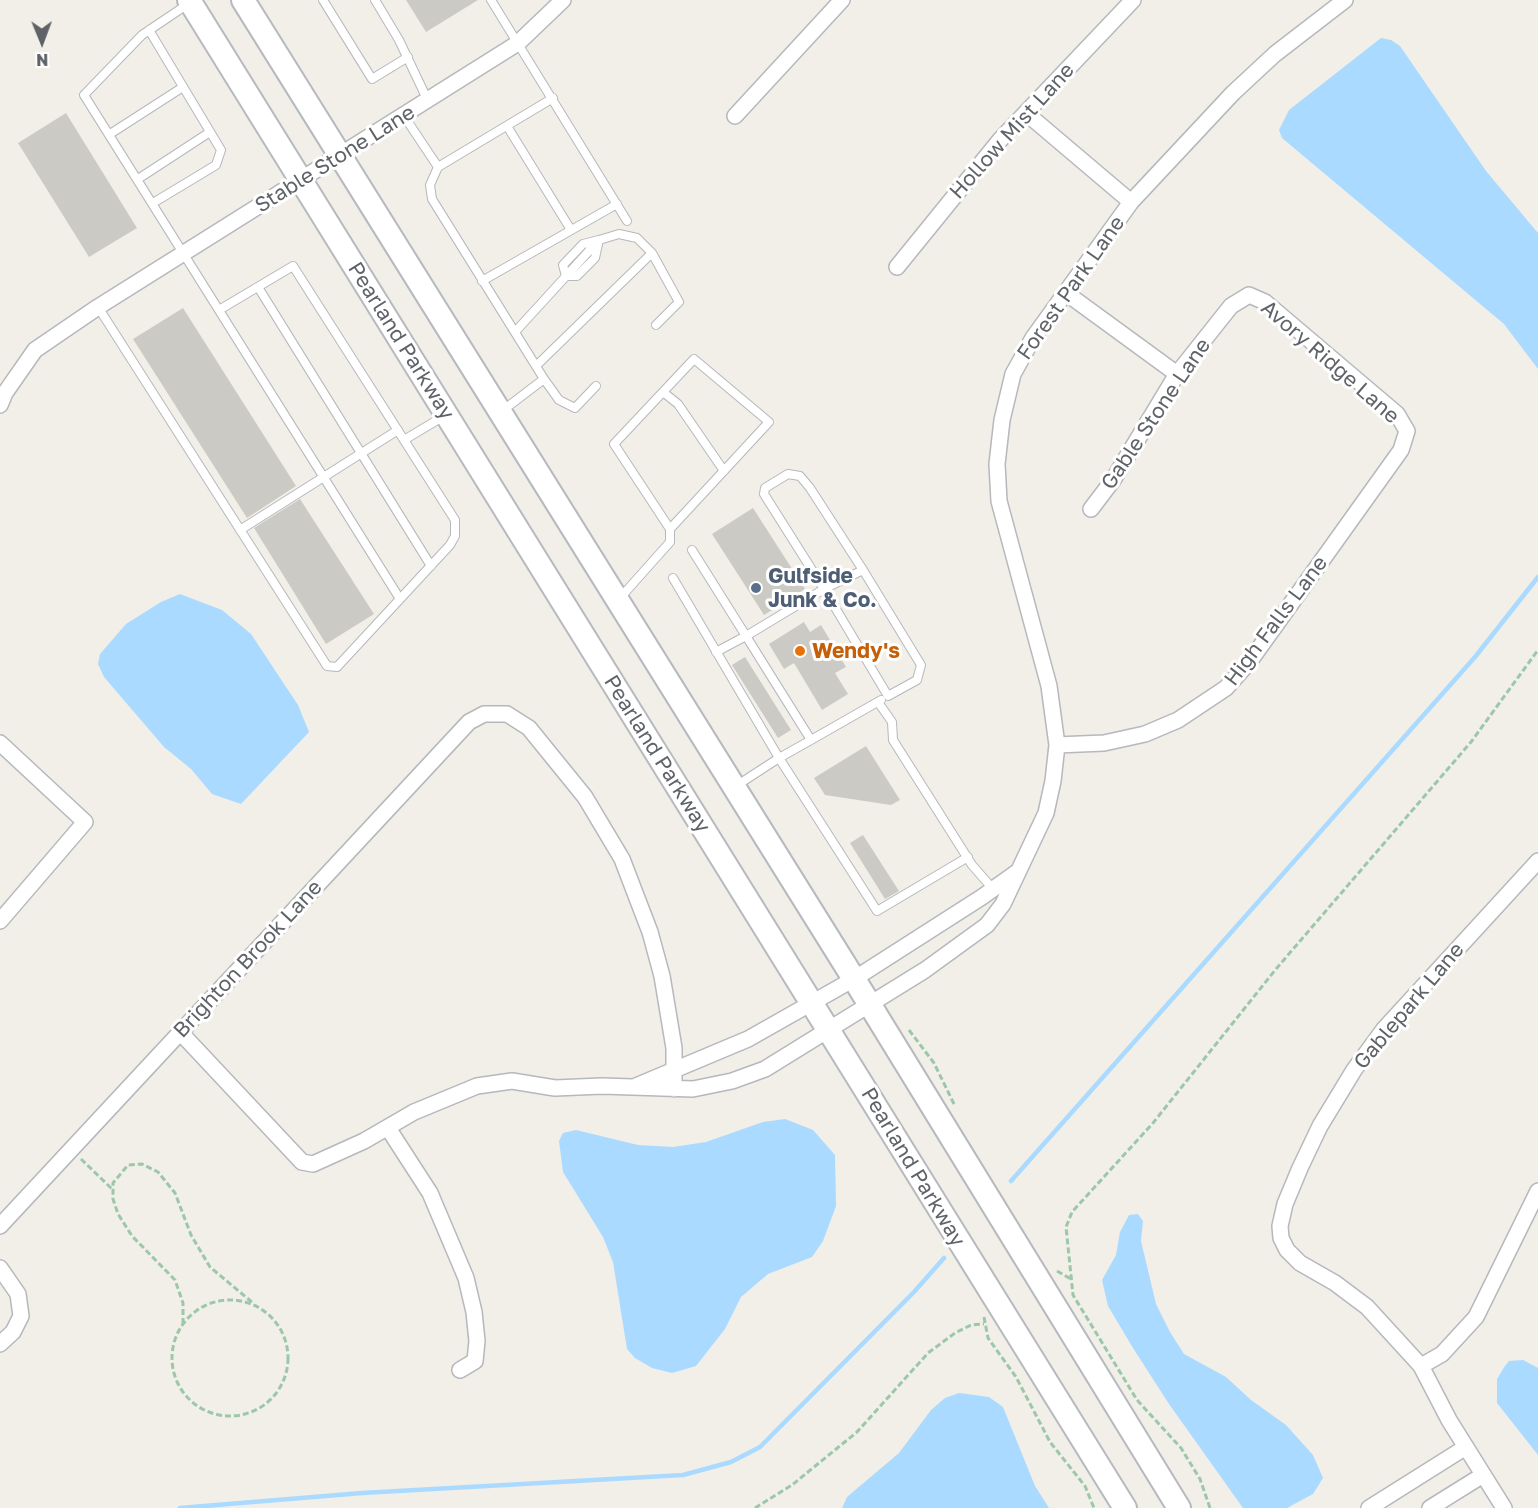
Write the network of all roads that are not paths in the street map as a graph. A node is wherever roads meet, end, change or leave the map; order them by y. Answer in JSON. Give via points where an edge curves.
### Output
{"nodes":[{"id":1,"x":243,"y":0,"type":"edge"},
{"id":2,"x":323,"y":0,"type":"edge"},
{"id":3,"x":375,"y":0,"type":"edge"},
{"id":4,"x":491,"y":0,"type":"edge"},
{"id":5,"x":563,"y":0,"type":"edge"},
{"id":6,"x":842,"y":0,"type":"edge"},
{"id":7,"x":1133,"y":0,"type":"edge"},
{"id":8,"x":1345,"y":0,"type":"edge"},
{"id":9,"x":190,"y":1,"type":"edge"},
{"id":10,"x":149,"y":30,"type":"junction"},
{"id":11,"x":518,"y":43,"type":"junction"},
{"id":12,"x":408,"y":57,"type":"junction"},
{"id":13,"x":183,"y":87,"type":"junction"},
{"id":14,"x":553,"y":98,"type":"junction"},
{"id":15,"x":428,"y":101,"type":"junction"},
{"id":16,"x":1026,"y":112,"type":"junction"},
{"id":17,"x":404,"y":116,"type":"junction"},
{"id":18,"x":735,"y":116,"type":"dead end"},
{"id":19,"x":507,"y":126,"type":"junction"},
{"id":20,"x":210,"y":132,"type":"junction"},
{"id":21,"x":110,"y":134,"type":"junction"},
{"id":22,"x":342,"y":156,"type":"junction"},
{"id":23,"x":438,"y":168,"type":"junction"},
{"id":24,"x":138,"y":179,"type":"junction"},
{"id":25,"x":301,"y":180,"type":"junction"},
{"id":26,"x":1131,"y":202,"type":"junction"},
{"id":27,"x":153,"y":203,"type":"junction"},
{"id":28,"x":617,"y":204,"type":"junction"},
{"id":29,"x":627,"y":221,"type":"dead end"},
{"id":30,"x":572,"y":230,"type":"junction"},
{"id":31,"x":184,"y":253,"type":"junction"},
{"id":32,"x":652,"y":254,"type":"junction"},
{"id":33,"x":897,"y":267,"type":"dead end"},
{"id":34,"x":482,"y":281,"type":"junction"},
{"id":35,"x":258,"y":286,"type":"junction"},
{"id":36,"x":1066,"y":293,"type":"junction"},
{"id":37,"x":1249,"y":296,"type":"joint"},
{"id":38,"x":98,"y":307,"type":"junction"},
{"id":39,"x":219,"y":310,"type":"junction"},
{"id":40,"x":656,"y":325,"type":"dead end"},
{"id":41,"x":515,"y":332,"type":"junction"},
{"id":42,"x":536,"y":366,"type":"junction"},
{"id":43,"x":1177,"y":374,"type":"junction"},
{"id":44,"x":544,"y":379,"type":"junction"},
{"id":45,"x":596,"y":387,"type":"dead end"},
{"id":46,"x":663,"y":392,"type":"junction"},
{"id":47,"x":0,"y":405,"type":"edge"},
{"id":48,"x":501,"y":411,"type":"junction"},
{"id":49,"x":446,"y":415,"type":"junction"},
{"id":50,"x":398,"y":430,"type":"junction"},
{"id":51,"x":1407,"y":431,"type":"joint"},
{"id":52,"x":404,"y":440,"type":"junction"},
{"id":53,"x":361,"y":453,"type":"junction"},
{"id":54,"x":724,"y":471,"type":"junction"},
{"id":55,"x":324,"y":477,"type":"junction"},
{"id":56,"x":1091,"y":509,"type":"dead end"},
{"id":57,"x":670,"y":529,"type":"junction"},
{"id":58,"x":240,"y":530,"type":"junction"},
{"id":59,"x":693,"y":550,"type":"dead end"},
{"id":60,"x":431,"y":566,"type":"junction"},
{"id":61,"x":863,"y":570,"type":"junction"},
{"id":62,"x":673,"y":578,"type":"dead end"},
{"id":63,"x":824,"y":589,"type":"junction"},
{"id":64,"x":400,"y":599,"type":"junction"},
{"id":65,"x":618,"y":599,"type":"junction"},
{"id":66,"x":746,"y":636,"type":"junction"},
{"id":67,"x":716,"y":652,"type":"junction"},
{"id":68,"x":888,"y":696,"type":"junction"},
{"id":69,"x":878,"y":702,"type":"junction"},
{"id":70,"x":811,"y":740,"type":"junction"},
{"id":71,"x":0,"y":743,"type":"edge"},
{"id":72,"x":1057,"y":745,"type":"junction"},
{"id":73,"x":779,"y":758,"type":"junction"},
{"id":74,"x":734,"y":787,"type":"junction"},
{"id":75,"x":968,"y":857,"type":"junction"},
{"id":76,"x":1538,"y":861,"type":"edge"},
{"id":77,"x":1019,"y":870,"type":"junction"},
{"id":78,"x":993,"y":889,"type":"junction"},
{"id":79,"x":0,"y":921,"type":"edge"},
{"id":80,"x":854,"y":979,"type":"junction"},
{"id":81,"x":812,"y":1003,"type":"junction"},
{"id":82,"x":869,"y":1004,"type":"junction"},
{"id":83,"x":828,"y":1028,"type":"junction"},
{"id":84,"x":180,"y":1032,"type":"junction"},
{"id":85,"x":673,"y":1070,"type":"junction"},
{"id":86,"x":631,"y":1089,"type":"junction"},
{"id":87,"x":674,"y":1089,"type":"junction"},
{"id":88,"x":388,"y":1128,"type":"junction"},
{"id":89,"x":1538,"y":1191,"type":"edge"},
{"id":90,"x":0,"y":1226,"type":"edge"},
{"id":91,"x":0,"y":1268,"type":"edge"},
{"id":92,"x":0,"y":1344,"type":"edge"},
{"id":93,"x":1420,"y":1366,"type":"junction"},
{"id":94,"x":460,"y":1370,"type":"dead end"},
{"id":95,"x":1466,"y":1447,"type":"junction"},
{"id":96,"x":1483,"y":1475,"type":"junction"},
{"id":97,"x":1125,"y":1508,"type":"edge"},
{"id":98,"x":1179,"y":1508,"type":"edge"},
{"id":99,"x":1369,"y":1508,"type":"edge"},
{"id":100,"x":1430,"y":1508,"type":"edge"},
{"id":101,"x":1504,"y":1508,"type":"edge"}],
"edges":[{"from":1,"to":22,"type":"main road"},
{"from":2,"to":12,"type":"lane","via":[[372,79]]},
{"from":3,"to":12,"type":"lane"},
{"from":4,"to":11,"type":"lane"},
{"from":5,"to":11,"type":"street","name":"Stable Stone Lane"},
{"from":6,"to":18,"type":"street"},
{"from":7,"to":16,"type":"street","name":"Hollow Mist Lane"},
{"from":8,"to":26,"type":"street","name":"Forest Park Lane","via":[[1275,54]]},
{"from":9,"to":10,"type":"lane"},
{"from":9,"to":25,"type":"main road","name":"Pearland Parkway"},
{"from":10,"to":13,"type":"lane"},
{"from":10,"to":21,"type":"lane","via":[[84,95]]},
{"from":11,"to":14,"type":"lane"},
{"from":11,"to":15,"type":"street","name":"Stable Stone Lane"},
{"from":12,"to":15,"type":"lane"},
{"from":13,"to":20,"type":"lane"},
{"from":13,"to":21,"type":"lane"},
{"from":14,"to":19,"type":"lane"},
{"from":14,"to":28,"type":"lane"},
{"from":15,"to":17,"type":"street","name":"Stable Stone Lane"},
{"from":16,"to":26,"type":"street"},
{"from":16,"to":33,"type":"street","name":"Hollow Mist Lane"},
{"from":17,"to":22,"type":"street","name":"Stable Stone Lane"},
{"from":17,"to":23,"type":"lane"},
{"from":19,"to":23,"type":"lane"},
{"from":19,"to":30,"type":"lane"},
{"from":20,"to":24,"type":"lane"},
{"from":20,"to":27,"type":"lane","via":[[221,150],[216,165]]},
{"from":21,"to":24,"type":"lane"},
{"from":22,"to":25,"type":"street","name":"Stable Stone Lane"},
{"from":22,"to":48,"type":"main road"},
{"from":23,"to":34,"type":"lane","via":[[430,185],[432,200]]},
{"from":24,"to":27,"type":"lane"},
{"from":25,"to":31,"type":"street","name":"Stable Stone Lane"},
{"from":25,"to":49,"type":"main road","name":"Pearland Parkway"},
{"from":26,"to":36,"type":"street","name":"Forest Park Lane"},
{"from":27,"to":31,"type":"lane"},
{"from":28,"to":29,"type":"lane"},
{"from":28,"to":30,"type":"lane"},
{"from":30,"to":34,"type":"lane"},
{"from":31,"to":38,"type":"street","name":"Stable Stone Lane"},
{"from":31,"to":39,"type":"lane"},
{"from":32,"to":40,"type":"lane","via":[[679,302]]},
{"from":32,"to":41,"type":"lane","via":[[637,238],[619,234],[599,240]]},
{"from":32,"to":42,"type":"lane"},
{"from":34,"to":41,"type":"lane"},
{"from":35,"to":39,"type":"lane"},
{"from":35,"to":50,"type":"lane","via":[[293,266]]},
{"from":35,"to":53,"type":"lane"},
{"from":36,"to":43,"type":"street"},
{"from":36,"to":72,"type":"street","name":"Forest Park Lane","via":[[1013,374],[997,464],[999,501],[1049,686]]},
{"from":37,"to":43,"type":"street","name":"Gable Stone Lane","via":[[1231,306]]},
{"from":37,"to":51,"type":"street","name":"Avory Ridge Lane","via":[[1265,302],[1380,399],[1397,414]]},
{"from":38,"to":47,"type":"street","name":"Stable Stone Lane","via":[[35,350]]},
{"from":38,"to":58,"type":"lane"},
{"from":39,"to":55,"type":"lane"},
{"from":41,"to":42,"type":"lane"},
{"from":42,"to":44,"type":"lane"},
{"from":43,"to":56,"type":"street","name":"Gable Stone Lane"},
{"from":44,"to":45,"type":"lane","via":[[559,400],[575,408]]},
{"from":44,"to":48,"type":"lane"},
{"from":46,"to":54,"type":"lane","via":[[678,404]]},
{"from":46,"to":54,"type":"lane","via":[[694,359],[769,422]]},
{"from":46,"to":57,"type":"lane","via":[[614,444]]},
{"from":48,"to":65,"type":"main road"},
{"from":49,"to":52,"type":"lane"},
{"from":49,"to":81,"type":"main road","name":"Pearland Parkway"},
{"from":50,"to":52,"type":"lane"},
{"from":50,"to":53,"type":"lane"},
{"from":51,"to":72,"type":"street","name":"High Falls Lane","via":[[1401,450],[1250,661],[1226,688],[1206,704],[1145,734],[1104,743]]},
{"from":52,"to":60,"type":"lane","via":[[455,520],[455,536]]},
{"from":53,"to":55,"type":"lane"},
{"from":53,"to":60,"type":"lane"},
{"from":54,"to":57,"type":"lane"},
{"from":55,"to":58,"type":"lane"},
{"from":55,"to":64,"type":"lane"},
{"from":57,"to":65,"type":"lane","via":[[670,542]]},
{"from":58,"to":64,"type":"lane","via":[[327,666],[338,667]]},
{"from":59,"to":66,"type":"lane"},
{"from":60,"to":64,"type":"lane"},
{"from":61,"to":63,"type":"lane"},
{"from":61,"to":63,"type":"lane","via":[[800,476],[788,474],[779,478],[765,488],[764,494]]},
{"from":61,"to":68,"type":"lane","via":[[921,665],[917,680]]},
{"from":62,"to":67,"type":"lane"},
{"from":63,"to":66,"type":"lane"},
{"from":63,"to":68,"type":"lane"},
{"from":65,"to":74,"type":"main road"},
{"from":66,"to":67,"type":"lane"},
{"from":66,"to":70,"type":"lane"},
{"from":67,"to":73,"type":"lane"},
{"from":68,"to":69,"type":"lane"},
{"from":69,"to":70,"type":"lane"},
{"from":69,"to":75,"type":"lane","via":[[892,722],[893,740]]},
{"from":70,"to":73,"type":"lane"},
{"from":71,"to":79,"type":"street","via":[[85,822]]},
{"from":72,"to":77,"type":"street","name":"Forest Park Lane","via":[[1046,813]]},
{"from":73,"to":74,"type":"lane"},
{"from":73,"to":75,"type":"lane","via":[[877,911]]},
{"from":74,"to":80,"type":"main road"},
{"from":75,"to":78,"type":"lane"},
{"from":76,"to":93,"type":"street","name":"Gablepark Lane","via":[[1384,1029],[1320,1126],[1285,1204],[1280,1226],[1287,1250],[1300,1263],[1367,1307]]},
{"from":77,"to":78,"type":"street"},
{"from":77,"to":82,"type":"street","name":"Forest Park Lane","via":[[1003,904],[987,925]]},
{"from":78,"to":80,"type":"street"},
{"from":80,"to":81,"type":"street"},
{"from":80,"to":82,"type":"main road"},
{"from":81,"to":83,"type":"main road","name":"Pearland Parkway"},
{"from":81,"to":85,"type":"street","via":[[748,1039]]},
{"from":82,"to":83,"type":"street","name":"Forest Park Lane"},
{"from":82,"to":98,"type":"main road"},
{"from":83,"to":87,"type":"street","name":"Forest Park Lane","via":[[765,1069],[732,1082]]},
{"from":83,"to":97,"type":"main road","name":"Pearland Parkway"},
{"from":84,"to":85,"type":"street","name":"Brighton Brook Lane","via":[[469,722],[484,714],[507,714],[529,728],[560,763],[622,859],[662,976],[674,1048]]},
{"from":84,"to":88,"type":"street","name":"Forest Park Lane","via":[[302,1162],[313,1164],[337,1155]]},
{"from":84,"to":90,"type":"street","name":"Brighton Brook Lane"},
{"from":85,"to":86,"type":"street"},
{"from":85,"to":87,"type":"street"},
{"from":86,"to":87,"type":"street","name":"Forest Park Lane"},
{"from":86,"to":88,"type":"street","name":"Forest Park Lane","via":[[555,1088],[512,1081],[477,1086],[414,1112]]},
{"from":88,"to":94,"type":"street","via":[[430,1193],[466,1278],[477,1341],[475,1361]]},
{"from":89,"to":93,"type":"street","via":[[1476,1317],[1442,1354]]},
{"from":91,"to":92,"type":"street","via":[[18,1294],[21,1316],[13,1332]]},
{"from":93,"to":95,"type":"street","name":"Gablepark Lane"},
{"from":95,"to":96,"type":"street","name":"Gablepark Lane"},
{"from":95,"to":99,"type":"street"},
{"from":96,"to":100,"type":"street"},
{"from":96,"to":101,"type":"street","name":"Gablepark Lane"}]}
